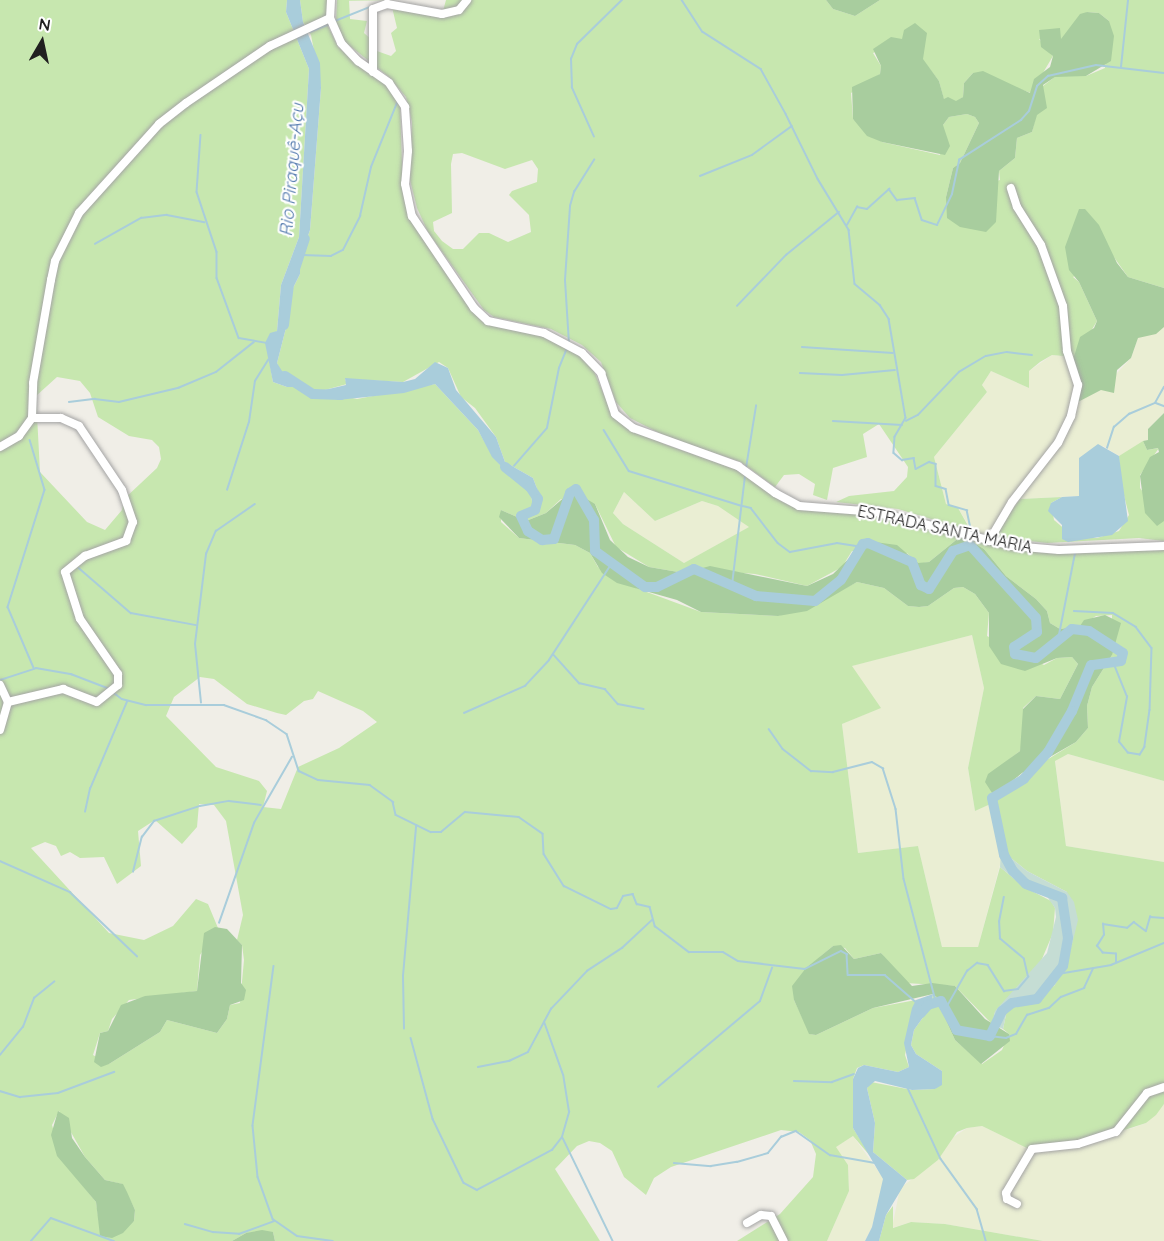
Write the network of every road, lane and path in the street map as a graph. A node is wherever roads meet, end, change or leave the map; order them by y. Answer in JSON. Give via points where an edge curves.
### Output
{"nodes":[{"id":1,"x":331,"y":0,"type":"edge"},
{"id":2,"x":467,"y":0,"type":"edge"},
{"id":3,"x":330,"y":18,"type":"junction"},
{"id":4,"x":373,"y":72,"type":"junction"},
{"id":5,"x":1011,"y":188,"type":"dead end"},
{"id":6,"x":32,"y":418,"type":"junction"},
{"id":7,"x":0,"y":447,"type":"edge"},
{"id":8,"x":989,"y":541,"type":"junction"},
{"id":9,"x":1164,"y":546,"type":"edge"},
{"id":10,"x":0,"y":684,"type":"edge"},
{"id":11,"x":8,"y":702,"type":"junction"},
{"id":12,"x":0,"y":730,"type":"edge"},
{"id":13,"x":1164,"y":1087,"type":"edge"},
{"id":14,"x":1017,"y":1204,"type":"dead end"},
{"id":15,"x":747,"y":1223,"type":"dead end"},
{"id":16,"x":784,"y":1241,"type":"edge"}],
"edges":[{"from":1,"to":3,"type":"street"},
{"from":2,"to":4,"type":"street","via":[[459,10],[442,14],[387,4],[373,9]]},
{"from":3,"to":4,"type":"street","name":"ESTRADA SANTA MARIA","via":[[348,52]]},
{"from":3,"to":6,"type":"street","via":[[292,34],[248,60],[159,124],[79,213],[51,280],[33,383]]},
{"from":4,"to":8,"type":"street","name":"ESTRADA SANTA MARIA","via":[[398,93],[405,107],[405,184],[412,216],[480,315],[566,342],[602,373],[610,405],[625,422],[738,466],[788,501],[876,512]]},
{"from":5,"to":8,"type":"street","via":[[1017,207],[1041,245],[1063,306],[1067,351],[1078,385],[1071,416],[1058,443],[1012,502]]},
{"from":6,"to":7,"type":"street","via":[[19,436]]},
{"from":6,"to":11,"type":"street","via":[[61,418],[78,426],[122,490],[133,522],[126,541],[85,556],[65,572],[80,619],[118,674],[118,685],[97,702],[63,689]]},
{"from":8,"to":9,"type":"street","name":"ESTRADA SANTA MARIA","via":[[1059,550]]},
{"from":10,"to":11,"type":"street"},
{"from":11,"to":12,"type":"street"},
{"from":13,"to":14,"type":"street","via":[[1147,1093],[1116,1132],[1078,1144],[1032,1149],[1006,1193],[1007,1199]]},
{"from":15,"to":16,"type":"street","via":[[761,1215],[771,1216]]}]}
